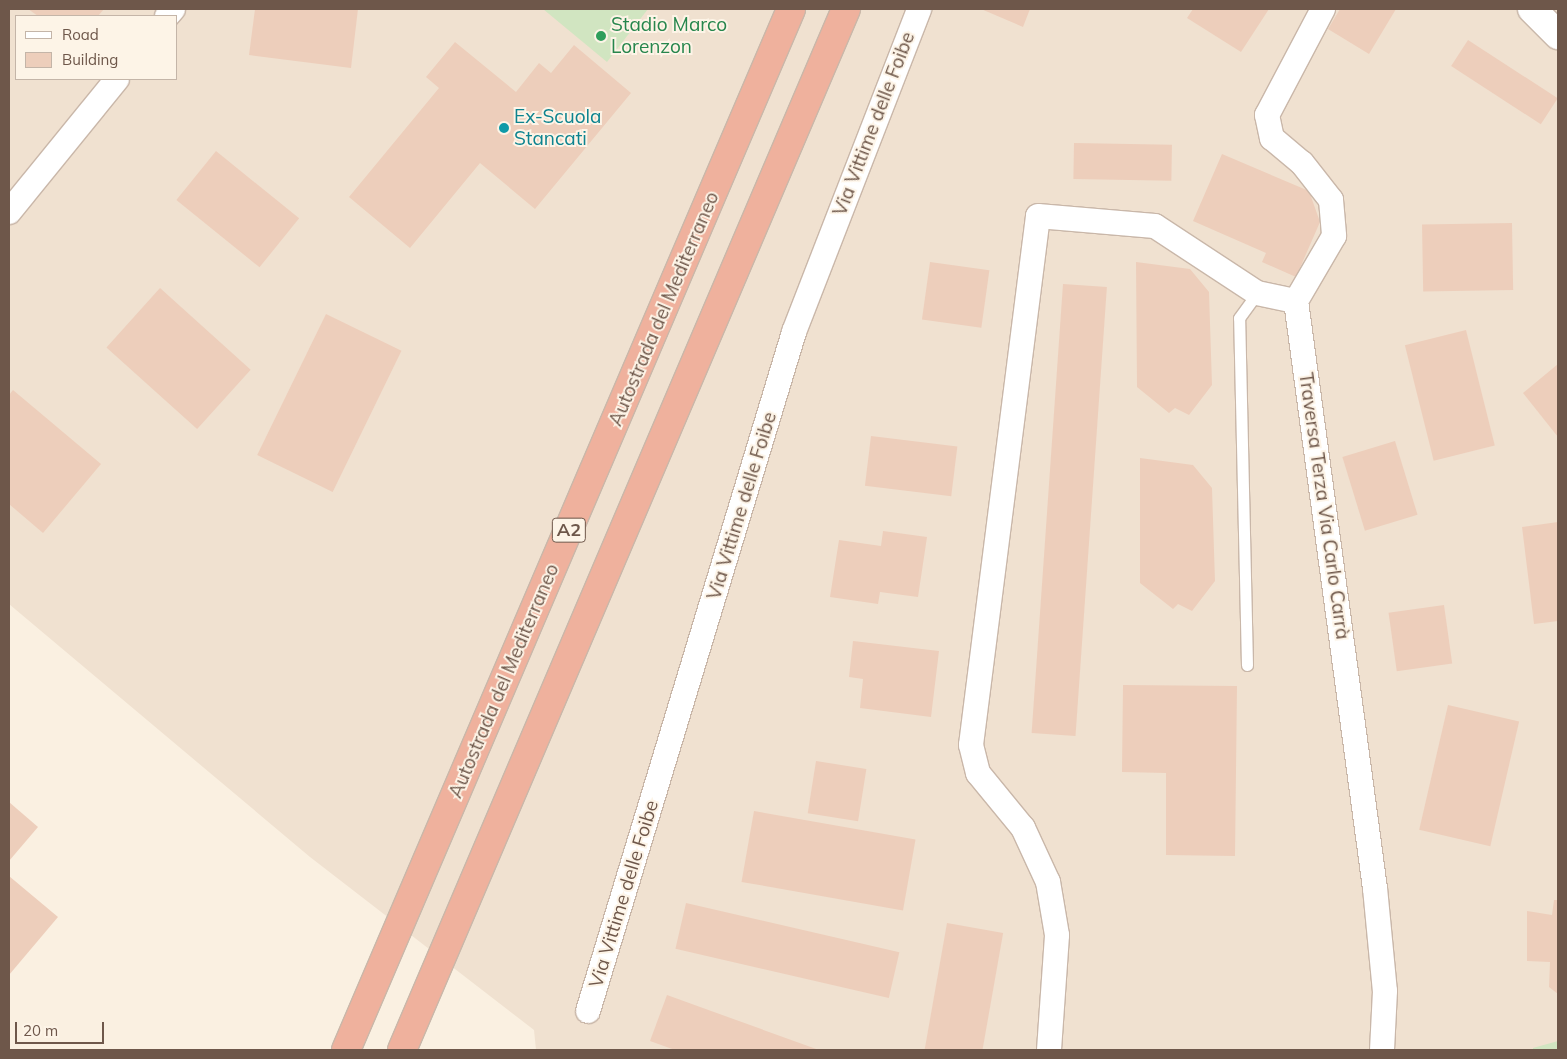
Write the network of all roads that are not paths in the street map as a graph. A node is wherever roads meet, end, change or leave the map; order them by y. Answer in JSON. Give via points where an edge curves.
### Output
{"nodes":[{"id":1,"x":791,"y":9,"type":"edge"},
{"id":2,"x":846,"y":9,"type":"edge"},
{"id":3,"x":919,"y":9,"type":"edge"},
{"id":4,"x":1323,"y":9,"type":"edge"},
{"id":5,"x":1532,"y":9,"type":"edge"},
{"id":6,"x":1558,"y":35,"type":"edge"},
{"id":7,"x":116,"y":80,"type":"edge"},
{"id":8,"x":9,"y":212,"type":"edge"},
{"id":9,"x":1257,"y":293,"type":"junction"},
{"id":10,"x":1296,"y":301,"type":"junction"},
{"id":11,"x":1247,"y":665,"type":"dead end"},
{"id":12,"x":588,"y":1012,"type":"dead end"},
{"id":13,"x":346,"y":1050,"type":"edge"},
{"id":14,"x":402,"y":1050,"type":"edge"},
{"id":15,"x":1049,"y":1050,"type":"edge"},
{"id":16,"x":1382,"y":1050,"type":"edge"}],
"edges":[{"from":1,"to":13,"type":"highway","name":"Autostrada del Mediterraneo","number":"A2"},
{"from":2,"to":14,"type":"highway"},
{"from":3,"to":12,"type":"street","name":"Via Vittime delle Foibe","via":[[794,332]]},
{"from":4,"to":10,"type":"street","via":[[1267,115],[1272,138],[1302,163],[1331,200],[1334,236]]},
{"from":5,"to":6,"type":"main road"},
{"from":7,"to":8,"type":"street"},
{"from":9,"to":10,"type":"street"},
{"from":9,"to":11,"type":"lane","via":[[1239,318]]},
{"from":9,"to":15,"type":"street","via":[[1156,226],[1038,216],[971,745],[978,773],[1023,828],[1048,882],[1057,935]]},
{"from":10,"to":16,"type":"street","name":"Traversa Terza Via Carlo Carrà","via":[[1375,888],[1385,992]]}]}
